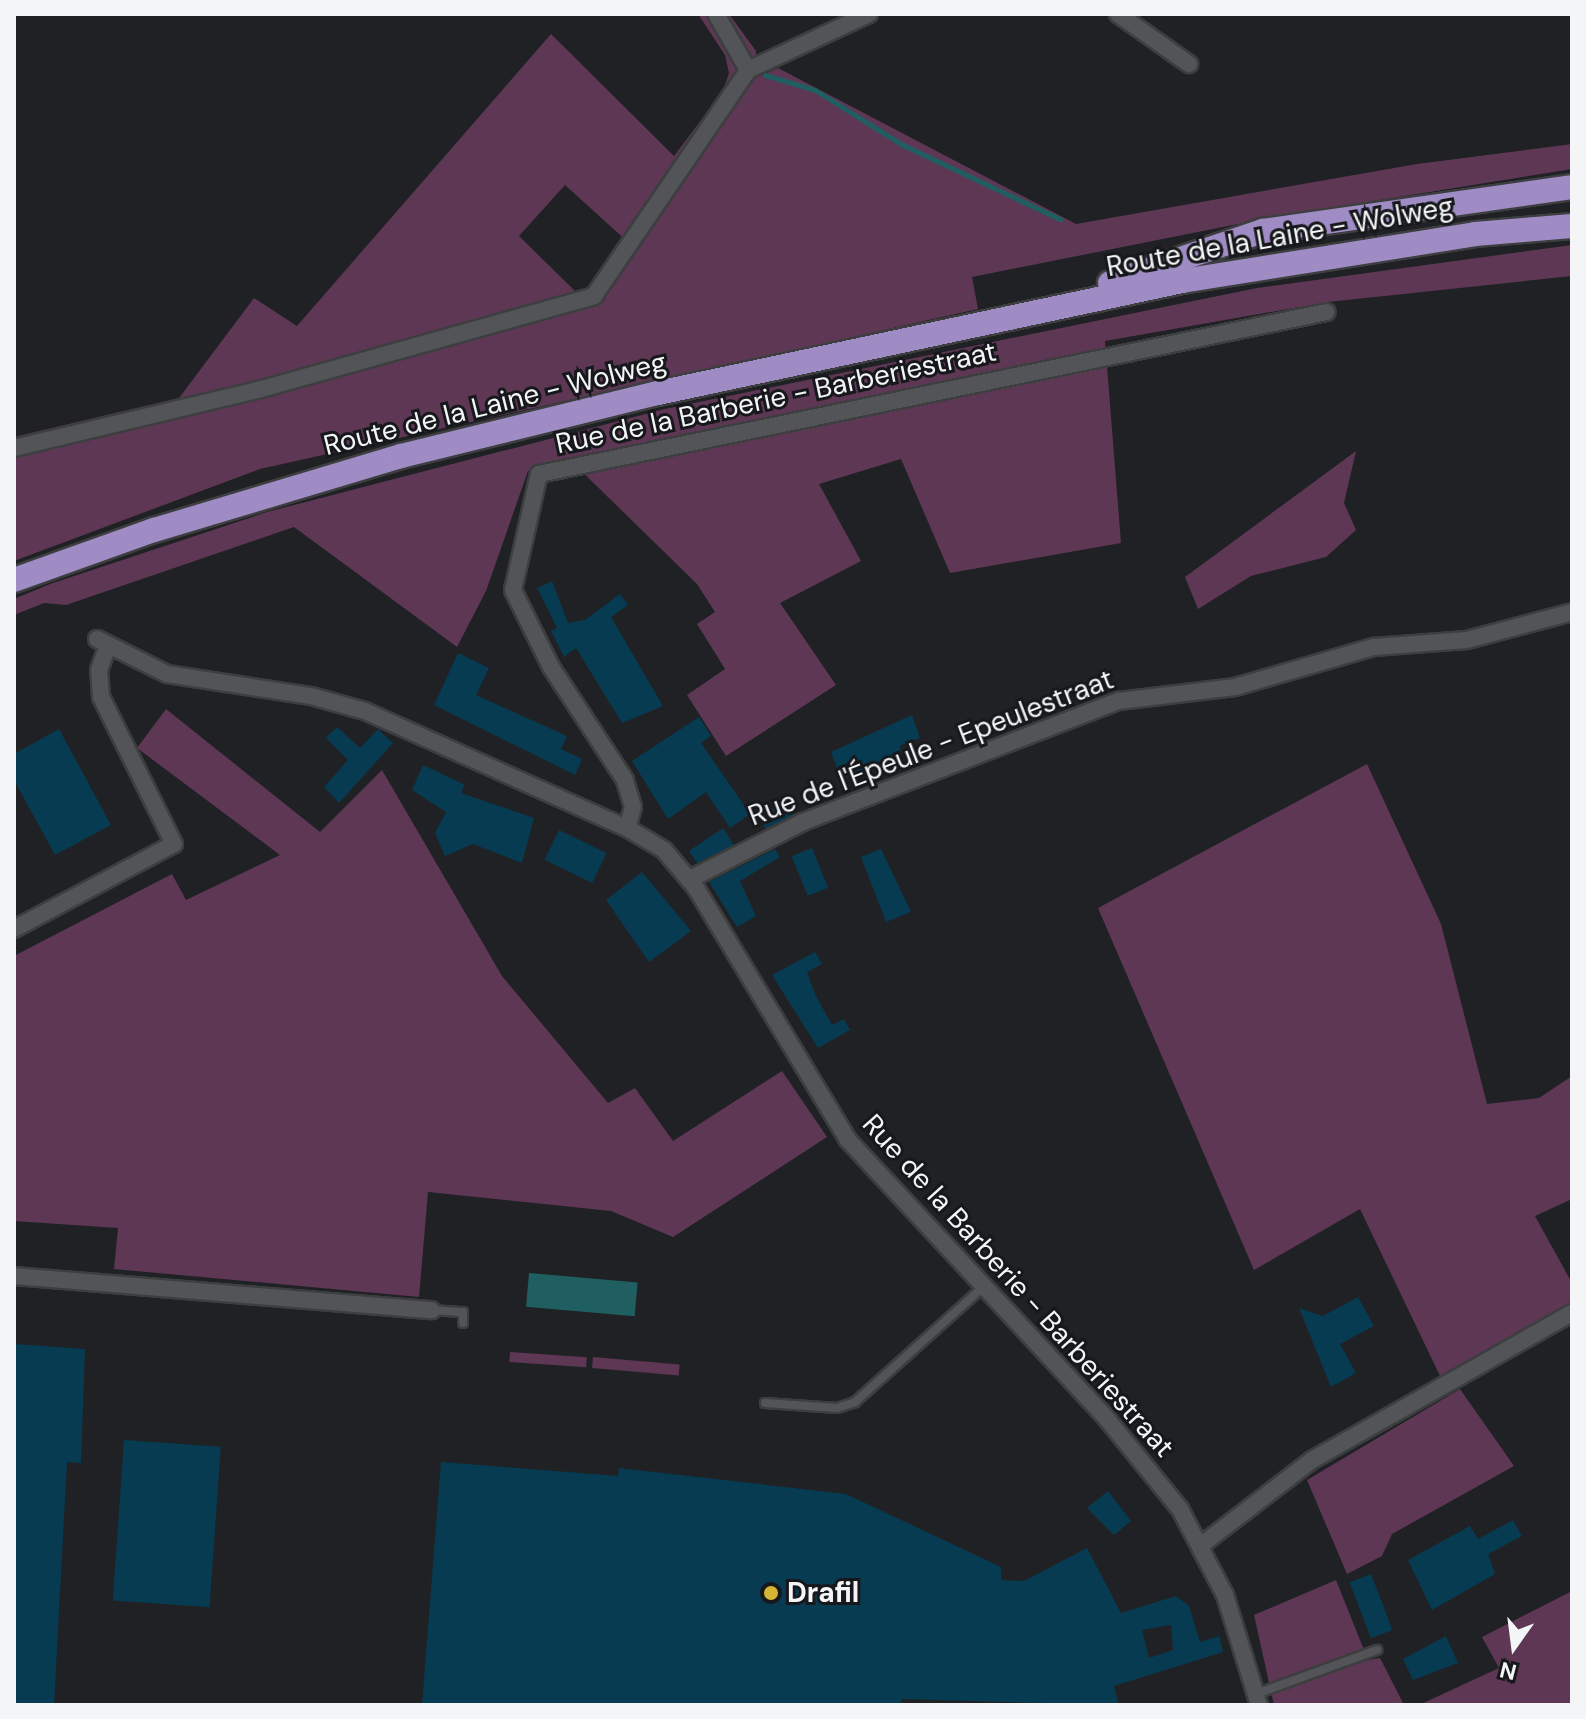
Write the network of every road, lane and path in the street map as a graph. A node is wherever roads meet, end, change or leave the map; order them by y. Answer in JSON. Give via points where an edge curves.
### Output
{"nodes":[{"id":1,"x":716,"y":14,"type":"edge"},
{"id":2,"x":869,"y":14,"type":"edge"},
{"id":3,"x":1118,"y":14,"type":"edge"},
{"id":4,"x":1189,"y":64,"type":"dead end"},
{"id":5,"x":748,"y":70,"type":"junction"},
{"id":6,"x":1572,"y":187,"type":"edge"},
{"id":7,"x":1572,"y":226,"type":"edge"},
{"id":8,"x":1327,"y":312,"type":"dead end"},
{"id":9,"x":1001,"y":320,"type":"junction"},
{"id":10,"x":14,"y":448,"type":"edge"},
{"id":11,"x":14,"y":580,"type":"edge"},
{"id":12,"x":1572,"y":612,"type":"edge"},
{"id":13,"x":627,"y":828,"type":"junction"},
{"id":14,"x":690,"y":879,"type":"junction"},
{"id":15,"x":14,"y":929,"type":"edge"},
{"id":16,"x":14,"y":1276,"type":"edge"},
{"id":17,"x":983,"y":1287,"type":"junction"},
{"id":18,"x":432,"y":1310,"type":"joint"},
{"id":19,"x":1572,"y":1313,"type":"edge"},
{"id":20,"x":463,"y":1323,"type":"dead end"},
{"id":21,"x":765,"y":1403,"type":"dead end"},
{"id":22,"x":1200,"y":1546,"type":"junction"},
{"id":23,"x":1377,"y":1650,"type":"dead end"},
{"id":24,"x":1258,"y":1699,"type":"edge"}],
"edges":[{"from":1,"to":5,"type":"street"},
{"from":2,"to":5,"type":"street"},
{"from":3,"to":4,"type":"street"},
{"from":5,"to":10,"type":"street","via":[[594,296],[258,390]]},
{"from":6,"to":9,"type":"highway","name":"Route de la Laine - Wolweg","via":[[1263,231]]},
{"from":7,"to":9,"type":"highway","name":"Route de la Laine - Wolweg","via":[[1283,264]]},
{"from":8,"to":13,"type":"street","name":"Rue de la Barberie - Barberiestraat","via":[[539,474],[513,590],[551,667],[625,780],[633,807]]},
{"from":9,"to":11,"type":"highway","name":"Route de la Laine - Wolweg","via":[[401,456],[154,530]]},
{"from":12,"to":14,"type":"street","name":"Rue de l'Épeule - Epeulestraat","via":[[1467,640],[1374,647],[1235,687],[1119,701],[803,822]]},
{"from":13,"to":14,"type":"street","name":"Rue de la Barberie - Barberiestraat","via":[[664,850]]},
{"from":13,"to":15,"type":"street","via":[[365,711],[311,696],[167,674],[103,642],[101,697],[174,844]]},
{"from":14,"to":17,"type":"street","name":"Rue de la Barberie - Barberiestraat","via":[[848,1140]]},
{"from":16,"to":18,"type":"street"},
{"from":17,"to":21,"type":"lane","via":[[855,1402],[837,1408]]},
{"from":17,"to":22,"type":"street","name":"Rue de la Barberie - Barberiestraat","via":[[1141,1458]]},
{"from":18,"to":20,"type":"lane","via":[[463,1312]]},
{"from":19,"to":22,"type":"street","via":[[1312,1460]]},
{"from":22,"to":24,"type":"street","name":"Rue de la Barberie - Barberiestraat","via":[[1225,1595]]},
{"from":23,"to":24,"type":"lane"}]}
